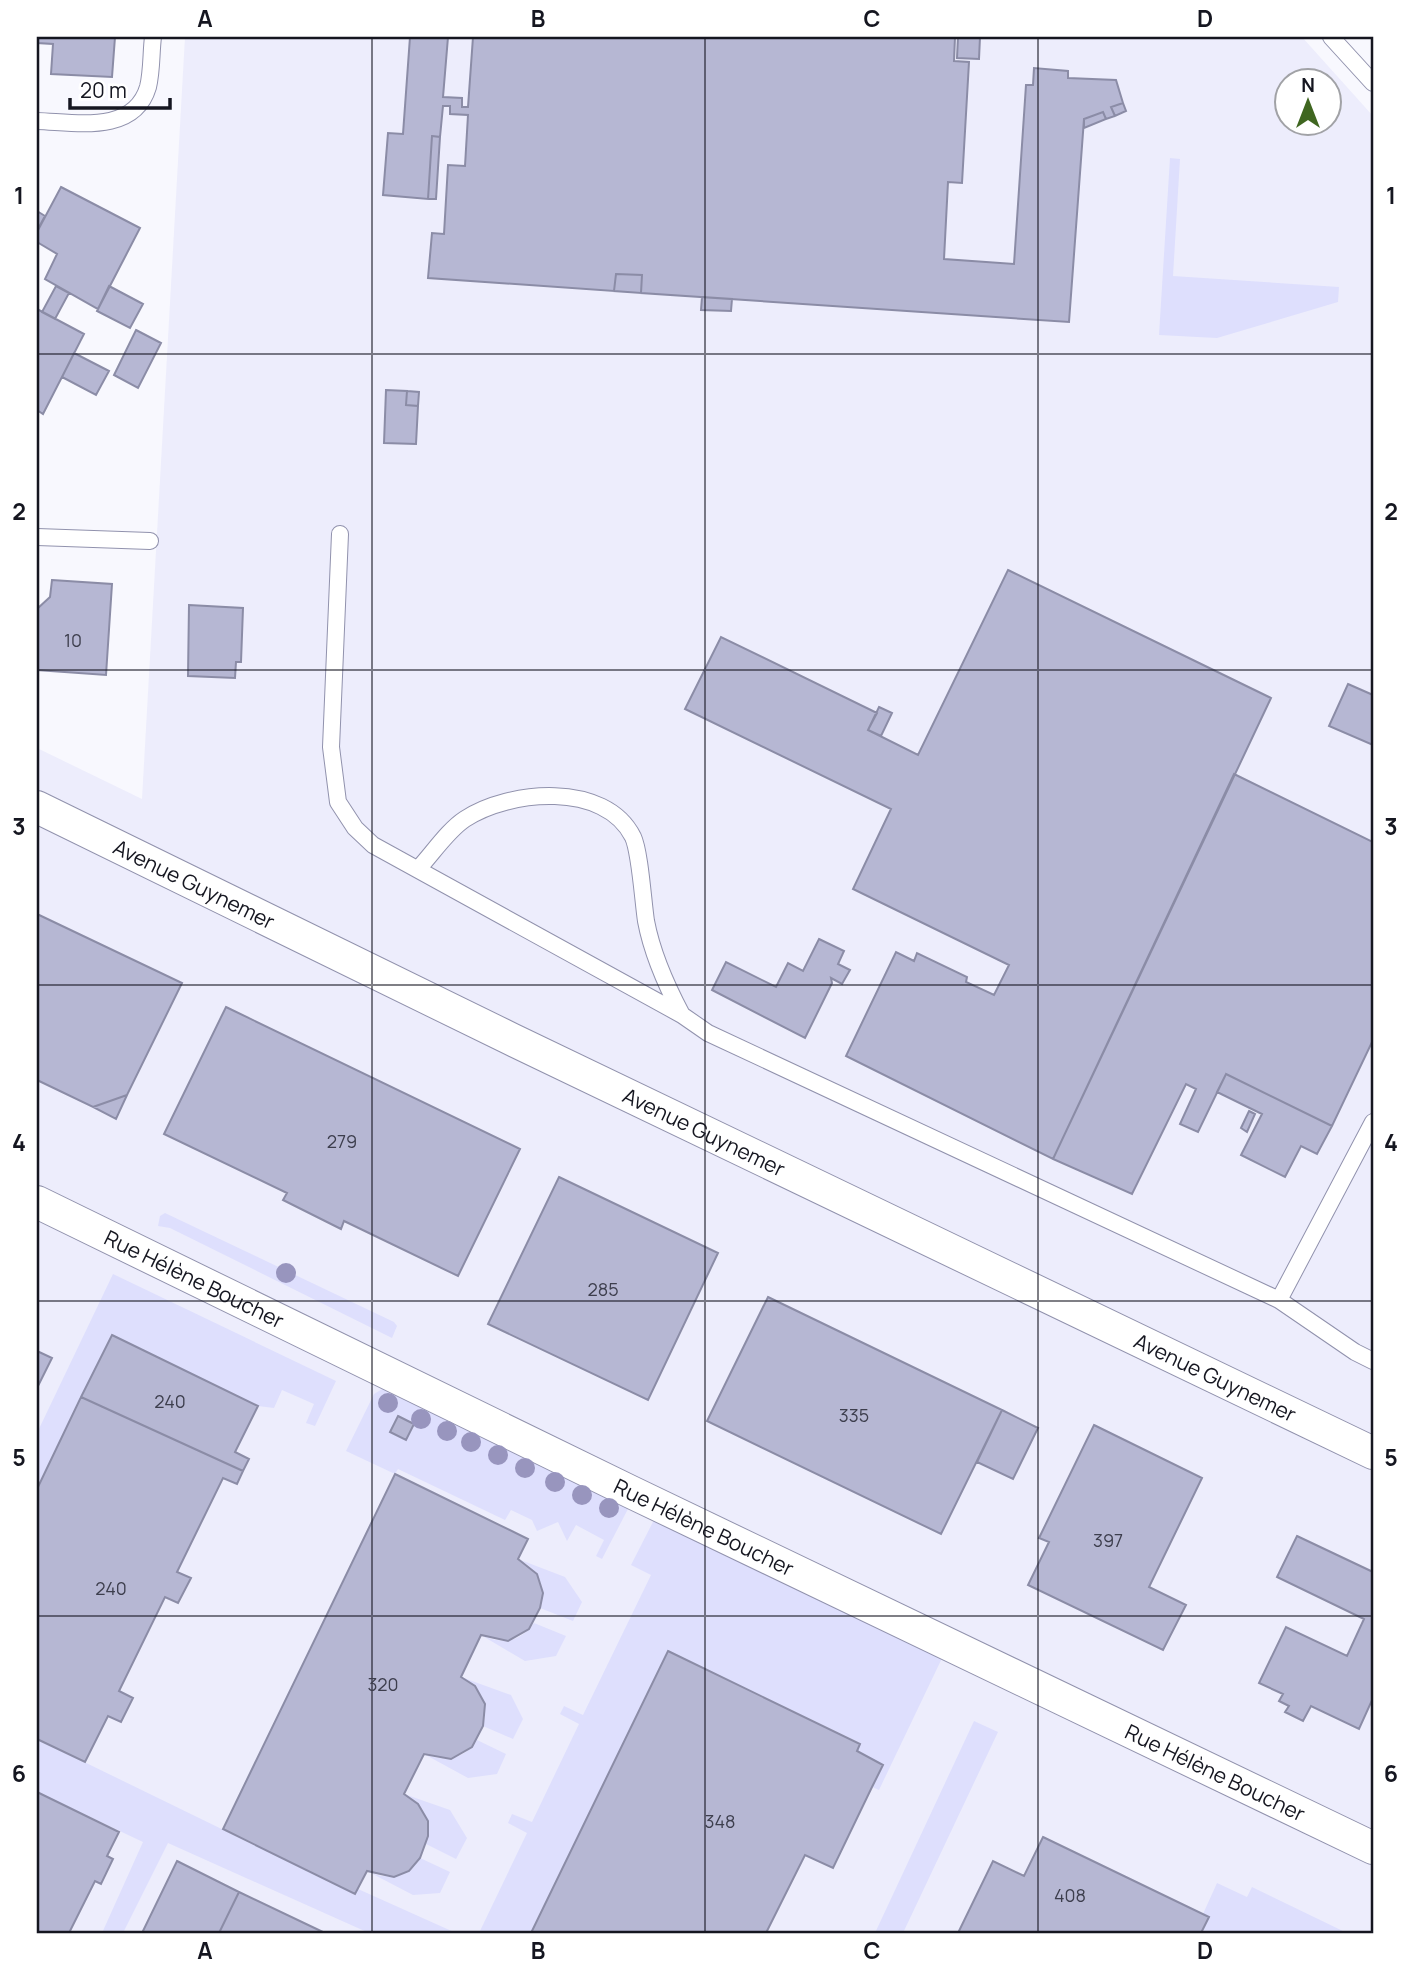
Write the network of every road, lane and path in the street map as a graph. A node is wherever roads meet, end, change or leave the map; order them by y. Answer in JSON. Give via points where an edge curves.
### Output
{"nodes":[{"id":1,"x":153,"y":37,"type":"edge"},
{"id":2,"x":1331,"y":37,"type":"edge"},
{"id":3,"x":1373,"y":83,"type":"edge"},
{"id":4,"x":37,"y":121,"type":"edge"},
{"id":5,"x":340,"y":534,"type":"dead end"},
{"id":6,"x":37,"y":537,"type":"edge"},
{"id":7,"x":150,"y":541,"type":"dead end"},
{"id":8,"x":37,"y":807,"type":"edge"},
{"id":9,"x":418,"y":869,"type":"junction"},
{"id":10,"x":682,"y":1015,"type":"junction"},
{"id":11,"x":1373,"y":1122,"type":"edge"},
{"id":12,"x":37,"y":1202,"type":"edge"},
{"id":13,"x":1279,"y":1300,"type":"junction"},
{"id":14,"x":1373,"y":1361,"type":"edge"},
{"id":15,"x":1373,"y":1453,"type":"edge"},
{"id":16,"x":1373,"y":1848,"type":"edge"}],
"edges":[{"from":1,"to":4,"type":"lane","via":[[148,88],[135,108],[115,122]]},
{"from":2,"to":3,"type":"lane"},
{"from":5,"to":9,"type":"lane","via":[[331,747],[338,802],[373,845]]},
{"from":6,"to":7,"type":"lane"},
{"from":8,"to":15,"type":"street","name":"Avenue Guynemer"},
{"from":9,"to":10,"type":"lane"},
{"from":9,"to":10,"type":"lane","via":[[463,820],[533,794],[582,799],[616,816],[634,838],[647,925],[666,984]]},
{"from":10,"to":13,"type":"lane","via":[[708,1033]]},
{"from":11,"to":13,"type":"lane"},
{"from":12,"to":16,"type":"street","name":"Rue Hélène Boucher"},
{"from":13,"to":14,"type":"lane"}]}
